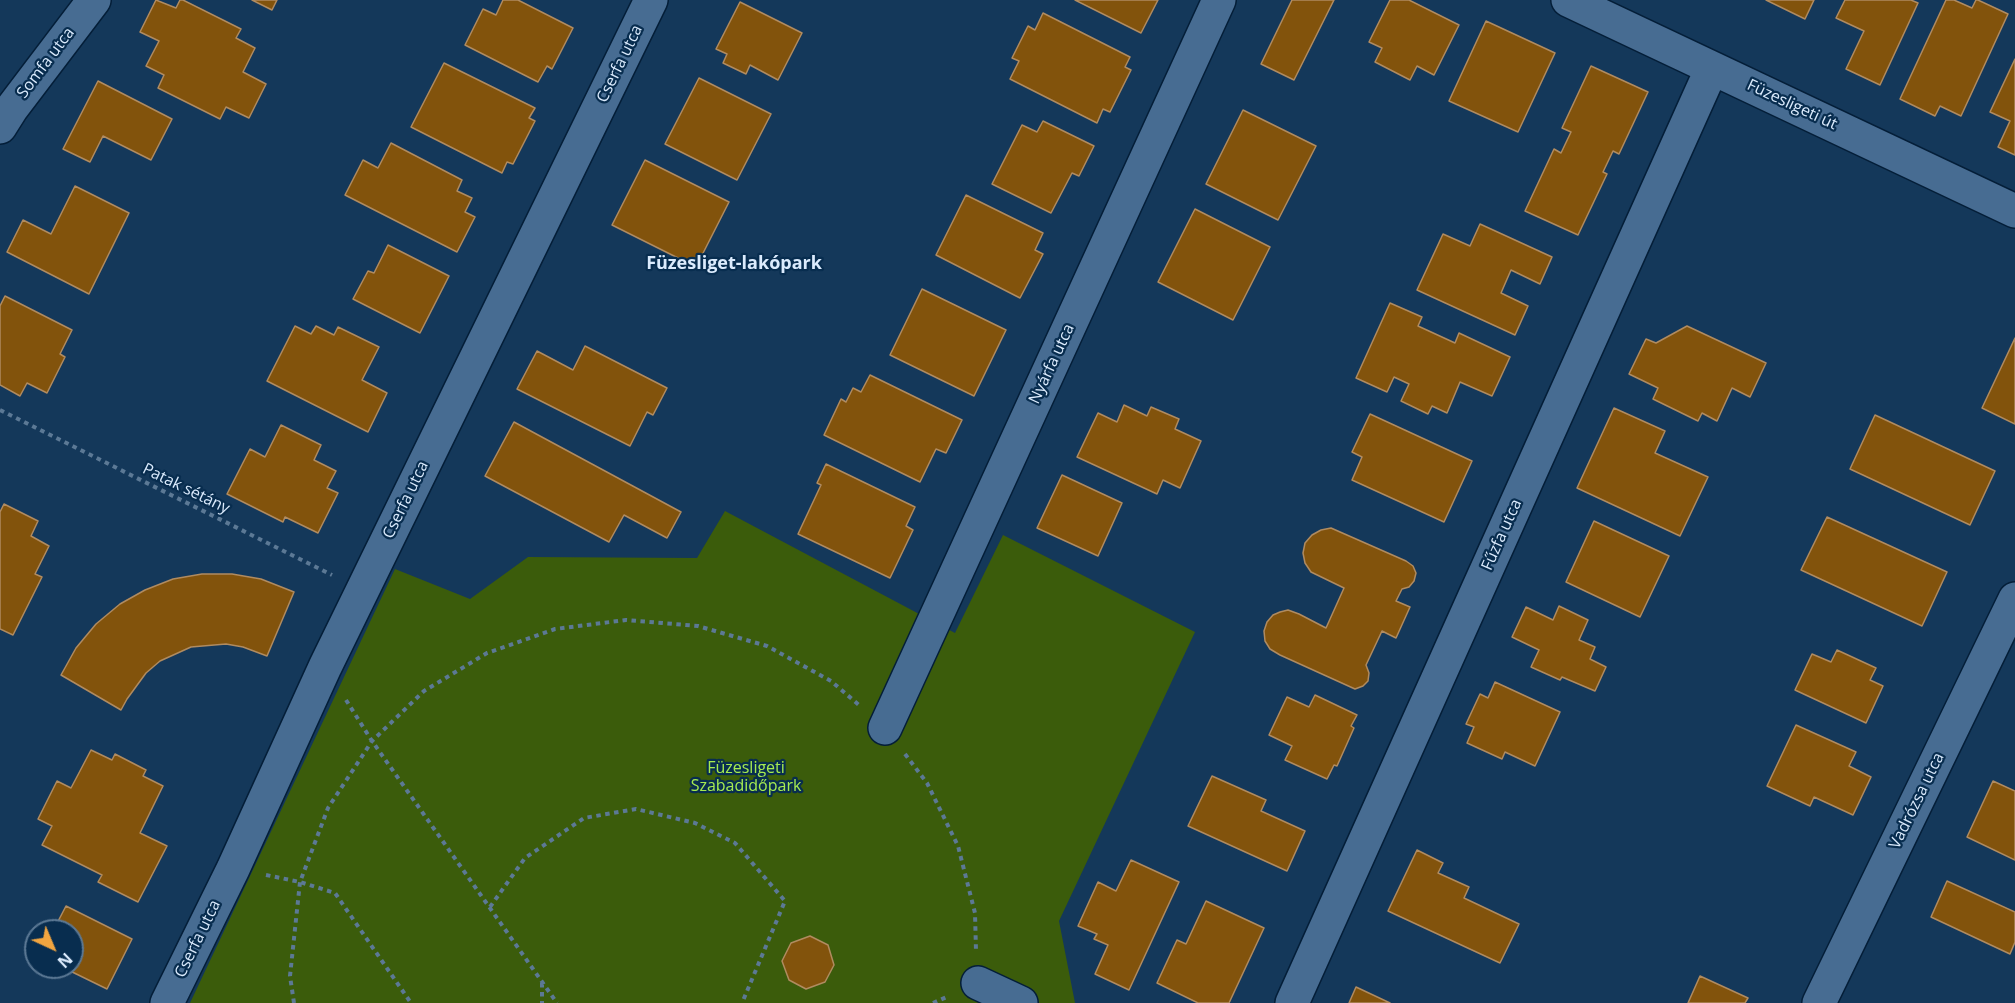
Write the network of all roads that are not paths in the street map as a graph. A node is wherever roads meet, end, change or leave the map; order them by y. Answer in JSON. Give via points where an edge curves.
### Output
{"nodes":[{"id":1,"x":94,"y":0,"type":"edge"},
{"id":2,"x":651,"y":0,"type":"edge"},
{"id":3,"x":1219,"y":0,"type":"edge"},
{"id":4,"x":1568,"y":0,"type":"edge"},
{"id":5,"x":1712,"y":68,"type":"junction"},
{"id":6,"x":0,"y":127,"type":"edge"},
{"id":7,"x":2015,"y":211,"type":"edge"},
{"id":8,"x":2015,"y":599,"type":"edge"},
{"id":9,"x":885,"y":728,"type":"road end"},
{"id":10,"x":978,"y":983,"type":"road end"},
{"id":11,"x":167,"y":1003,"type":"edge"},
{"id":12,"x":1021,"y":1003,"type":"edge"},
{"id":13,"x":1292,"y":1003,"type":"edge"},
{"id":14,"x":1818,"y":1003,"type":"edge"}],
"edges":[{"from":1,"to":6,"type":"street","name":"Somfa utca"},
{"from":2,"to":11,"type":"street","name":"Cserfa utca","via":[[320,677]]},
{"from":3,"to":9,"type":"street","name":"Nyárfa utca"},
{"from":4,"to":5,"type":"street","name":"Füzesligeti út"},
{"from":5,"to":7,"type":"street","name":"Füzesligeti út"},
{"from":5,"to":13,"type":"street","name":"Fűzfa utca"},
{"from":8,"to":14,"type":"street","name":"Vadrózsa utca"},
{"from":10,"to":12,"type":"street"}]}
